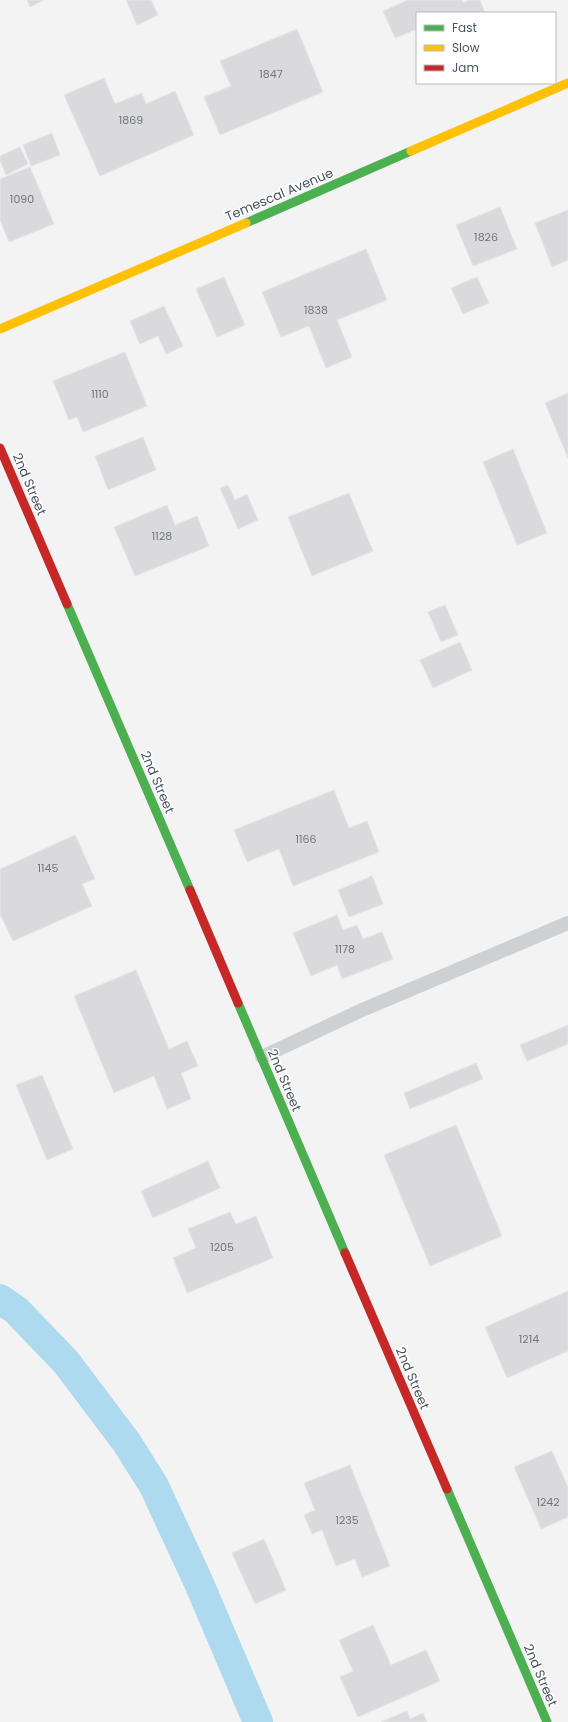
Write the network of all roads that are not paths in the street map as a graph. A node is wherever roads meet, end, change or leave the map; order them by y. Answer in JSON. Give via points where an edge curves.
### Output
{"nodes":[{"id":1,"x":568,"y":83,"type":"edge"},
{"id":2,"x":0,"y":329,"type":"edge"},
{"id":3,"x":0,"y":448,"type":"edge"},
{"id":4,"x":568,"y":923,"type":"edge"},
{"id":5,"x":262,"y":1057,"type":"junction"},
{"id":6,"x":547,"y":1722,"type":"edge"}],
"edges":[{"from":1,"to":2,"type":"street","name":"Temescal Avenue"},
{"from":3,"to":5,"type":"street","name":"2nd Street"},
{"from":4,"to":5,"type":"lane","via":[[362,1010]]},
{"from":5,"to":6,"type":"street","name":"2nd Street"}]}
